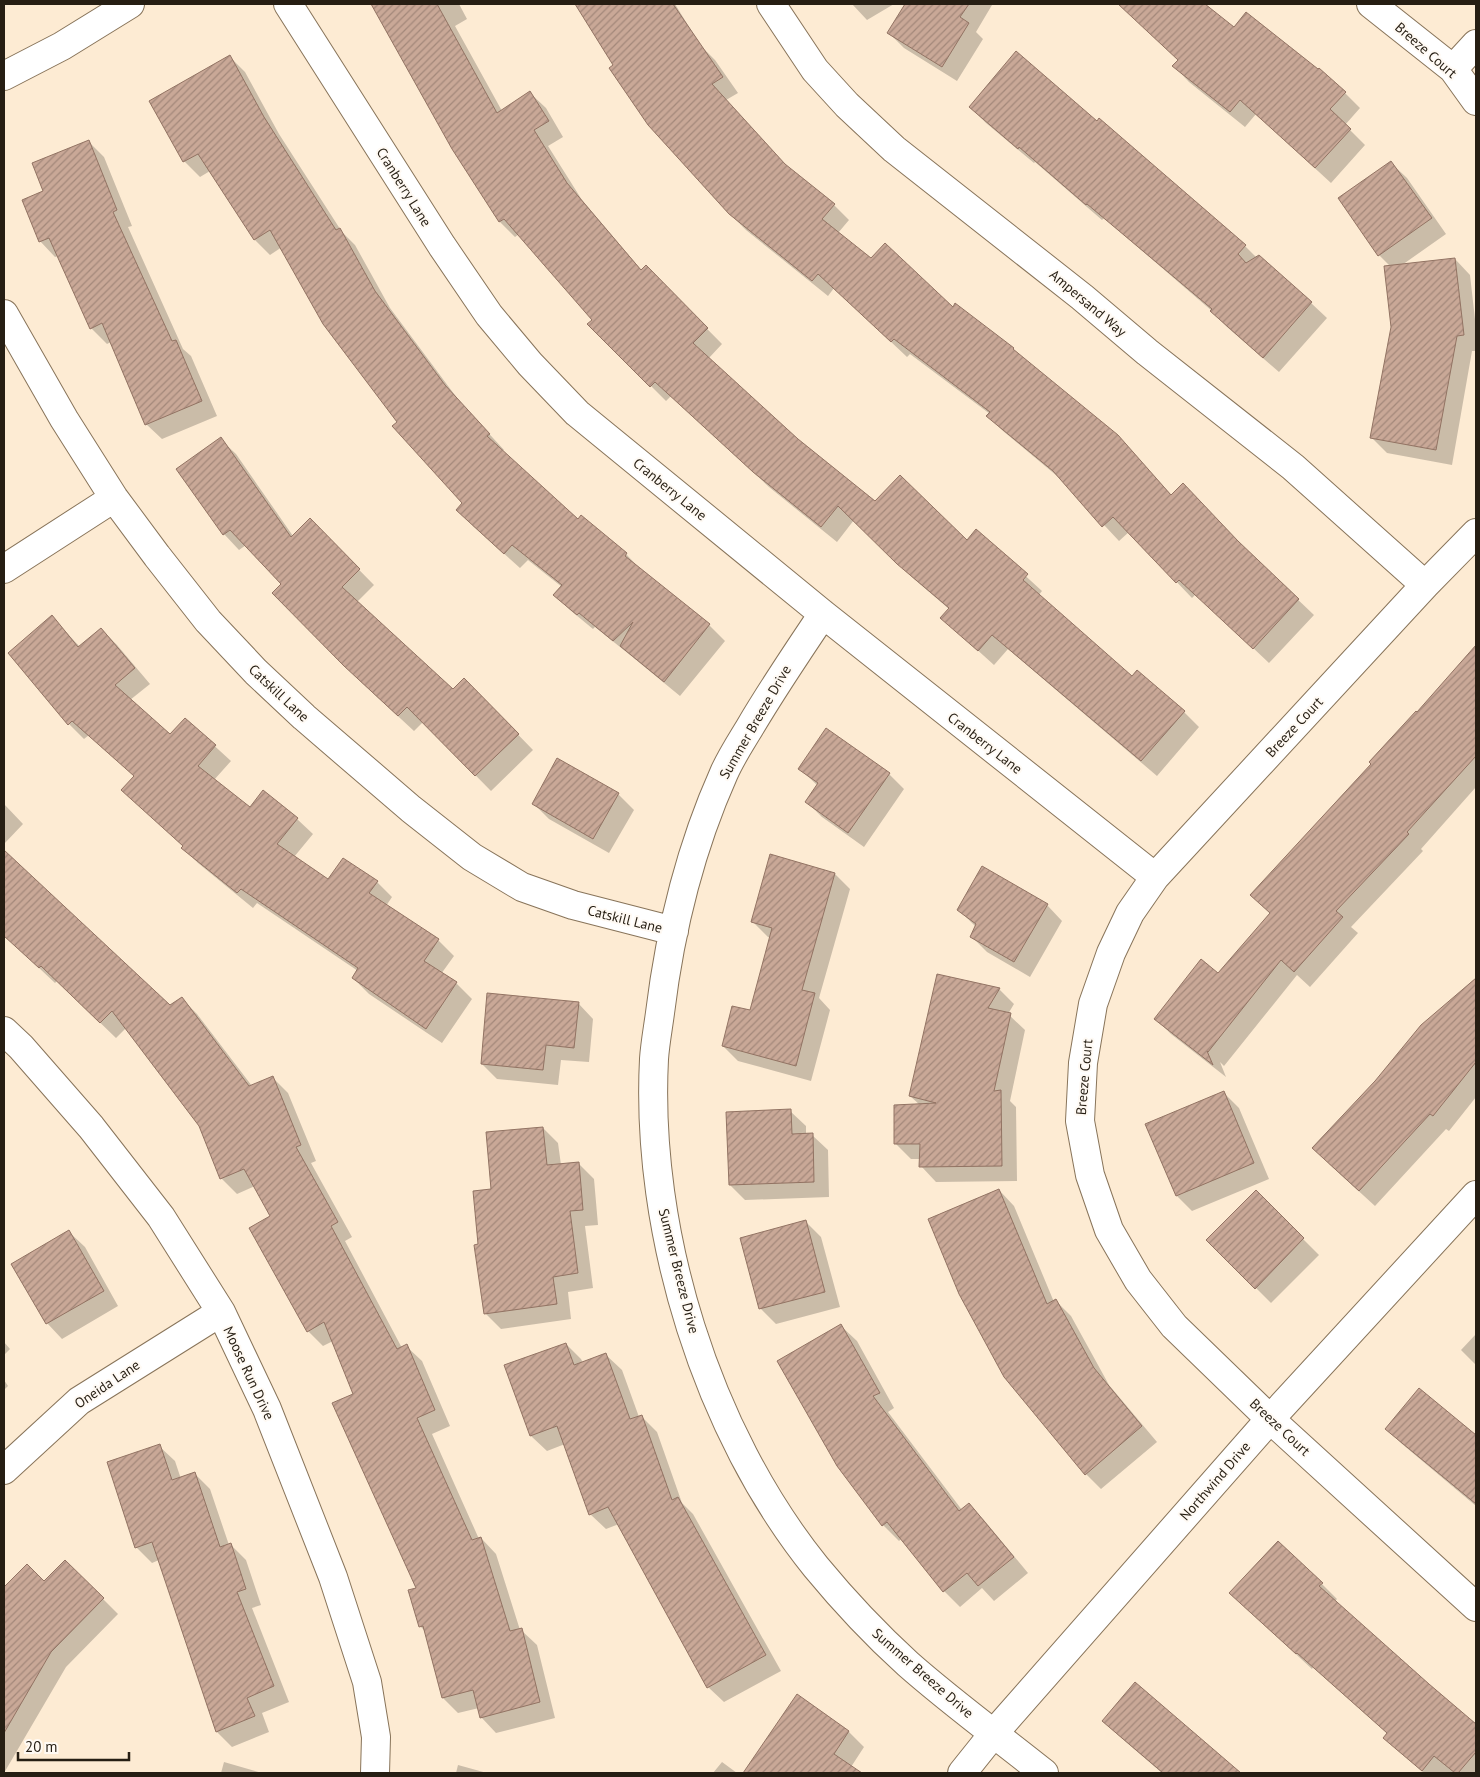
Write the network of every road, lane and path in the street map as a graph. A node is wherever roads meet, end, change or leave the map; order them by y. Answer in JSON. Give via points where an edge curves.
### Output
{"nodes":[{"id":1,"x":130,"y":4,"type":"edge"},
{"id":2,"x":288,"y":4,"type":"edge"},
{"id":3,"x":771,"y":4,"type":"edge"},
{"id":4,"x":1371,"y":4,"type":"edge"},
{"id":5,"x":1476,"y":44,"type":"edge"},
{"id":6,"x":1452,"y":69,"type":"junction"},
{"id":7,"x":4,"y":76,"type":"edge"},
{"id":8,"x":1476,"y":101,"type":"edge"},
{"id":9,"x":4,"y":314,"type":"edge"},
{"id":10,"x":114,"y":498,"type":"junction"},
{"id":11,"x":1476,"y":533,"type":"edge"},
{"id":12,"x":4,"y":569,"type":"edge"},
{"id":13,"x":1425,"y":585,"type":"junction"},
{"id":14,"x":823,"y":614,"type":"junction"},
{"id":15,"x":1156,"y":877,"type":"junction"},
{"id":16,"x":674,"y":931,"type":"junction"},
{"id":17,"x":4,"y":1031,"type":"edge"},
{"id":18,"x":1476,"y":1195,"type":"edge"},
{"id":19,"x":221,"y":1312,"type":"junction"},
{"id":20,"x":1270,"y":1419,"type":"junction"},
{"id":21,"x":4,"y":1470,"type":"edge"},
{"id":22,"x":1476,"y":1607,"type":"edge"},
{"id":23,"x":994,"y":1732,"type":"junction"},
{"id":24,"x":375,"y":1773,"type":"edge"},
{"id":25,"x":962,"y":1773,"type":"edge"},
{"id":26,"x":1044,"y":1773,"type":"edge"}],
"edges":[{"from":1,"to":7,"type":"street","via":[[62,46]]},
{"from":2,"to":14,"type":"street","name":"Cranberry Lane","via":[[489,316],[530,364],[578,413]]},
{"from":3,"to":13,"type":"street","name":"Ampersand Way","via":[[815,70],[894,149],[1293,467]]},
{"from":4,"to":6,"type":"street","name":"Breeze Court"},
{"from":5,"to":6,"type":"street"},
{"from":6,"to":8,"type":"street","name":"Breeze Court"},
{"from":9,"to":10,"type":"street","name":"Catskill Lane"},
{"from":10,"to":12,"type":"street"},
{"from":10,"to":16,"type":"street","name":"Catskill Lane","via":[[208,621],[256,672],[411,809],[472,857],[522,887],[573,906]]},
{"from":11,"to":13,"type":"street","name":"Breeze Court"},
{"from":13,"to":15,"type":"street","name":"Breeze Court"},
{"from":14,"to":15,"type":"street","name":"Cranberry Lane"},
{"from":14,"to":16,"type":"street","name":"Summer Breeze Drive","via":[[774,687],[725,770],[687,875]]},
{"from":15,"to":20,"type":"street","name":"Breeze Court","via":[[1130,913],[1111,953],[1093,1004],[1083,1063],[1080,1121],[1090,1175],[1109,1230],[1138,1280],[1174,1326]]},
{"from":16,"to":23,"type":"street","name":"Summer Breeze Drive","via":[[654,1058],[654,1136],[666,1225],[684,1302],[708,1376],[744,1458],[774,1510],[814,1565],[857,1615],[908,1664]]},
{"from":17,"to":19,"type":"street","name":"Moose Run Drive","via":[[91,1126],[161,1217]]},
{"from":18,"to":20,"type":"street","name":"Northwind Drive"},
{"from":19,"to":21,"type":"street","name":"Oneida Lane","via":[[79,1401]]},
{"from":19,"to":24,"type":"street","name":"Moose Run Drive","via":[[267,1409],[333,1577],[368,1682],[376,1737]]},
{"from":20,"to":22,"type":"street","name":"Breeze Court"},
{"from":20,"to":23,"type":"street","name":"Northwind Drive"},
{"from":23,"to":25,"type":"street","name":"Northwind Drive"},
{"from":23,"to":26,"type":"street","name":"Summer Breeze Drive"}]}
